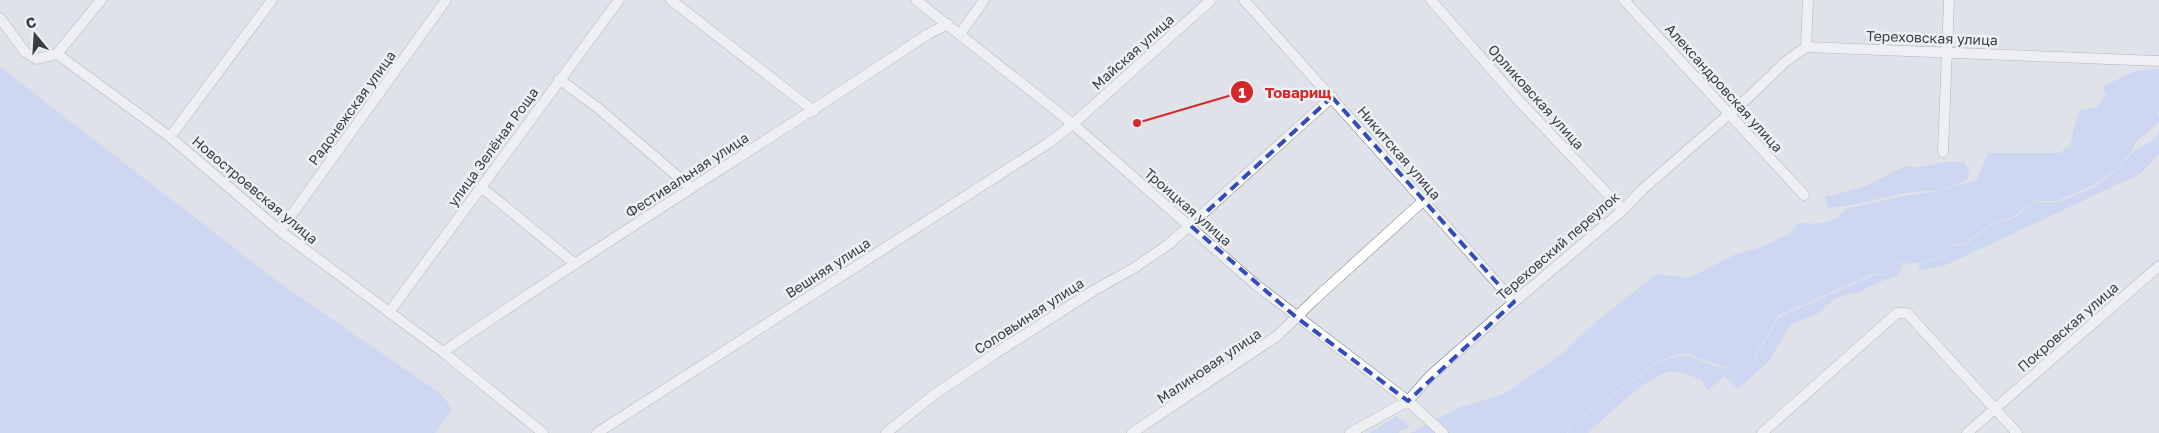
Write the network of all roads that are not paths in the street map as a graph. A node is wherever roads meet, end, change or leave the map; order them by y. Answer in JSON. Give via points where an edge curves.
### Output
{"nodes":[{"id":1,"x":101,"y":0,"type":"edge"},
{"id":2,"x":272,"y":0,"type":"edge"},
{"id":3,"x":446,"y":0,"type":"edge"},
{"id":4,"x":619,"y":0,"type":"edge"},
{"id":5,"x":671,"y":0,"type":"edge"},
{"id":6,"x":916,"y":0,"type":"edge"},
{"id":7,"x":984,"y":0,"type":"edge"},
{"id":8,"x":1211,"y":0,"type":"edge"},
{"id":9,"x":1244,"y":0,"type":"edge"},
{"id":10,"x":1431,"y":0,"type":"edge"},
{"id":11,"x":1624,"y":0,"type":"edge"},
{"id":12,"x":1808,"y":0,"type":"edge"},
{"id":13,"x":1949,"y":0,"type":"edge"},
{"id":14,"x":0,"y":18,"type":"edge"},
{"id":15,"x":948,"y":24,"type":"junction"},
{"id":16,"x":960,"y":34,"type":"junction"},
{"id":17,"x":1806,"y":46,"type":"junction"},
{"id":18,"x":1947,"y":51,"type":"junction"},
{"id":19,"x":57,"y":54,"type":"junction"},
{"id":20,"x":2159,"y":61,"type":"edge"},
{"id":21,"x":560,"y":79,"type":"junction"},
{"id":22,"x":1332,"y":97,"type":"junction"},
{"id":23,"x":814,"y":110,"type":"junction"},
{"id":24,"x":1728,"y":114,"type":"junction"},
{"id":25,"x":1073,"y":124,"type":"junction"},
{"id":26,"x":170,"y":138,"type":"junction"},
{"id":27,"x":1943,"y":152,"type":"dead end"},
{"id":28,"x":482,"y":187,"type":"junction"},
{"id":29,"x":691,"y":188,"type":"junction"},
{"id":30,"x":1804,"y":195,"type":"dead end"},
{"id":31,"x":1423,"y":201,"type":"junction"},
{"id":32,"x":1622,"y":210,"type":"junction"},
{"id":33,"x":1191,"y":226,"type":"junction"},
{"id":34,"x":280,"y":231,"type":"junction"},
{"id":35,"x":574,"y":263,"type":"junction"},
{"id":36,"x":2159,"y":266,"type":"edge"},
{"id":37,"x":1514,"y":302,"type":"junction"},
{"id":38,"x":390,"y":311,"type":"junction"},
{"id":39,"x":1296,"y":317,"type":"junction"},
{"id":40,"x":443,"y":352,"type":"junction"},
{"id":41,"x":1408,"y":401,"type":"junction"},
{"id":42,"x":1995,"y":408,"type":"junction"},
{"id":43,"x":543,"y":433,"type":"edge"},
{"id":44,"x":597,"y":433,"type":"edge"},
{"id":45,"x":886,"y":433,"type":"edge"},
{"id":46,"x":1132,"y":433,"type":"edge"},
{"id":47,"x":1350,"y":433,"type":"edge"},
{"id":48,"x":1443,"y":433,"type":"edge"},
{"id":49,"x":1762,"y":433,"type":"edge"},
{"id":50,"x":1967,"y":433,"type":"edge"},
{"id":51,"x":2018,"y":433,"type":"edge"}],
"edges":[{"from":1,"to":19,"type":"street"},
{"from":2,"to":26,"type":"street"},
{"from":3,"to":34,"type":"street","name":"Радонежская улица"},
{"from":4,"to":21,"type":"street","name":"улица Зелёная Роща"},
{"from":5,"to":23,"type":"street"},
{"from":6,"to":15,"type":"street","name":"Троицкая улица"},
{"from":7,"to":16,"type":"street"},
{"from":8,"to":25,"type":"street","name":"Майская улица"},
{"from":9,"to":22,"type":"street","name":"Никитская улица"},
{"from":10,"to":32,"type":"street","name":"Орликовская улица","via":[[1519,101]]},
{"from":11,"to":24,"type":"street","name":"Александровская улица"},
{"from":12,"to":17,"type":"street"},
{"from":13,"to":18,"type":"street"},
{"from":14,"to":19,"type":"street","via":[[24,52],[37,59]]},
{"from":15,"to":16,"type":"street","name":"Троицкая улица"},
{"from":15,"to":23,"type":"street","name":"Фестивальная улица"},
{"from":16,"to":25,"type":"street","name":"Троицкая улица"},
{"from":17,"to":18,"type":"street","name":"Тереховская улица"},
{"from":17,"to":24,"type":"street"},
{"from":18,"to":20,"type":"street","name":"Тереховская улица"},
{"from":18,"to":27,"type":"street"},
{"from":19,"to":26,"type":"street","name":"Новостроевская улица"},
{"from":21,"to":28,"type":"street","name":"улица Зелёная Роща"},
{"from":21,"to":29,"type":"street"},
{"from":22,"to":31,"type":"street","name":"Никитская улица"},
{"from":22,"to":33,"type":"street","name":"Соловьиная улица"},
{"from":23,"to":29,"type":"street","name":"Фестивальная улица"},
{"from":24,"to":30,"type":"street","name":"Александровская улица"},
{"from":24,"to":32,"type":"street","name":"Тереховский переулок"},
{"from":25,"to":33,"type":"street","name":"Троицкая улица"},
{"from":25,"to":44,"type":"street","name":"Вешняя улица","via":[[1050,142]]},
{"from":26,"to":34,"type":"street","name":"Новостроевская улица"},
{"from":28,"to":35,"type":"street"},
{"from":28,"to":38,"type":"street","name":"улица Зелёная Роща"},
{"from":29,"to":35,"type":"street","name":"Фестивальная улица"},
{"from":31,"to":37,"type":"street","name":"Никитская улица"},
{"from":31,"to":39,"type":"street","name":"Малиновая улица"},
{"from":32,"to":37,"type":"street","name":"Тереховский переулок"},
{"from":33,"to":39,"type":"street","name":"Троицкая улица"},
{"from":33,"to":45,"type":"street","name":"Соловьиная улица","via":[[1134,268],[996,352]]},
{"from":34,"to":38,"type":"street","name":"Новостроевская улица"},
{"from":35,"to":40,"type":"street","name":"Фестивальная улица"},
{"from":36,"to":42,"type":"street","name":"Покровская улица"},
{"from":37,"to":41,"type":"street","name":"Тереховский переулок","via":[[1430,376]]},
{"from":38,"to":40,"type":"street","name":"Новостроевская улица"},
{"from":39,"to":41,"type":"street","name":"Троицкая улица"},
{"from":39,"to":46,"type":"street","name":"Малиновая улица","via":[[1248,357]]},
{"from":40,"to":43,"type":"street","name":"Новостроевская улица"},
{"from":41,"to":47,"type":"street","name":"Тереховский переулок"},
{"from":41,"to":48,"type":"street","name":"Троицкая улица"},
{"from":42,"to":49,"type":"street","via":[[1907,313],[1897,313]]},
{"from":42,"to":50,"type":"street","name":"Покровская улица"},
{"from":42,"to":51,"type":"street"}]}
